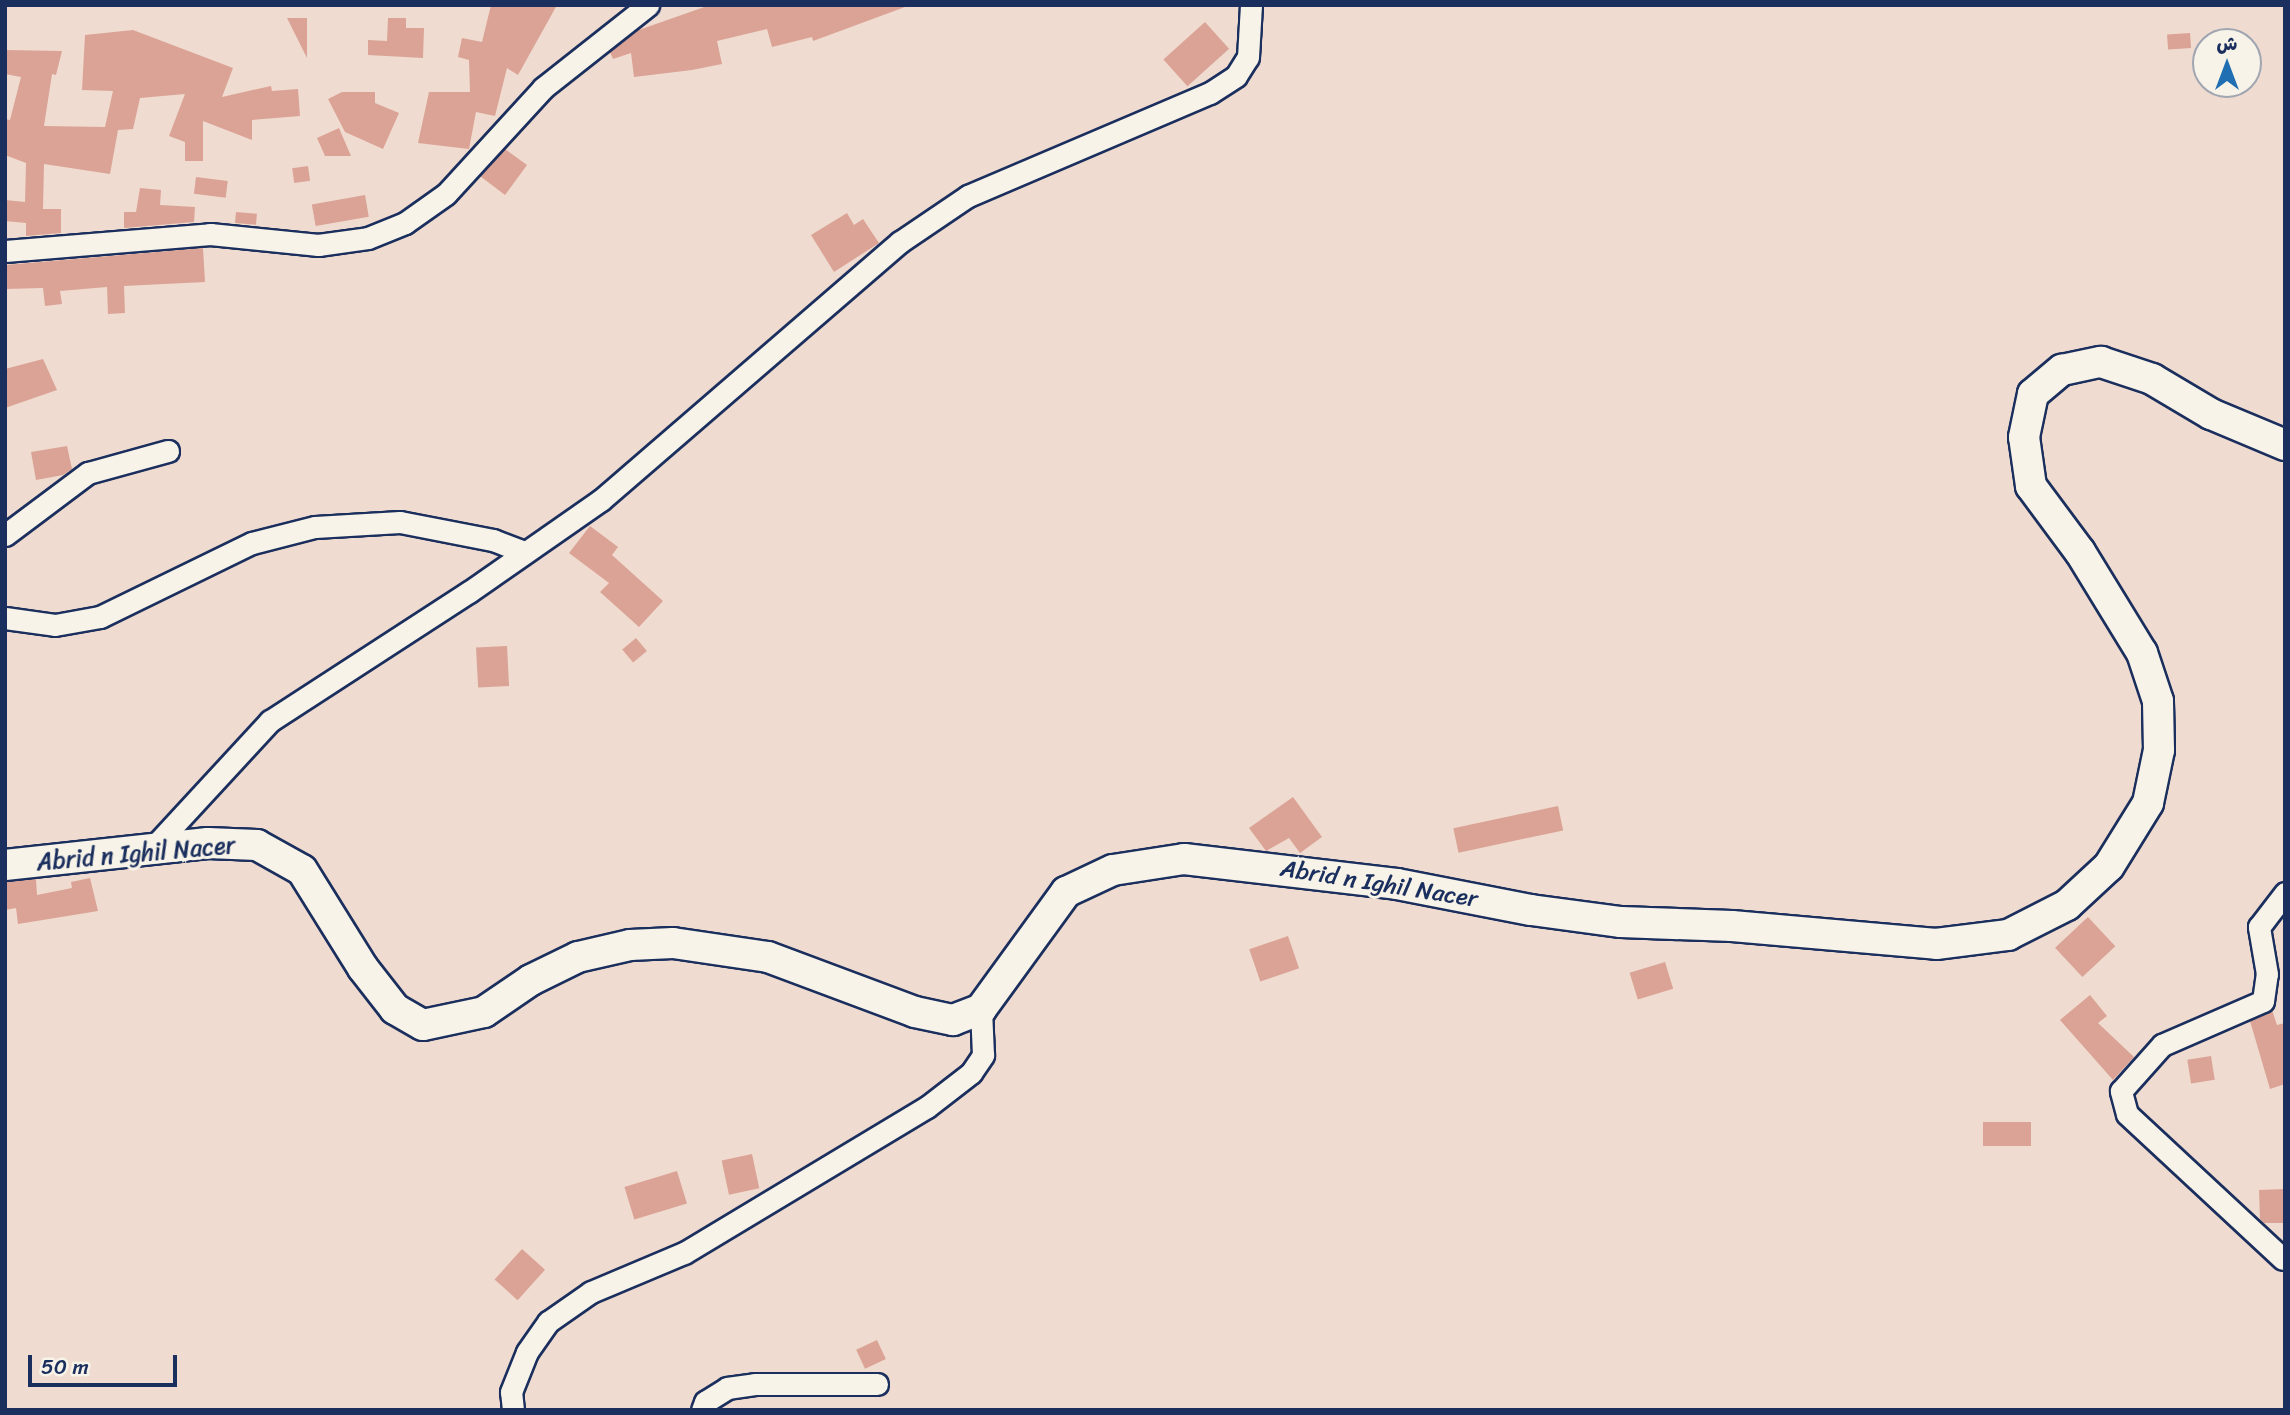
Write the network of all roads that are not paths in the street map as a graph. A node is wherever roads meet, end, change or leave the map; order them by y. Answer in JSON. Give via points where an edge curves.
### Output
{"nodes":[{"id":1,"x":648,"y":5,"type":"edge"},
{"id":2,"x":1251,"y":5,"type":"edge"},
{"id":3,"x":5,"y":251,"type":"edge"},
{"id":4,"x":2285,"y":445,"type":"edge"},
{"id":5,"x":168,"y":451,"type":"dead end"},
{"id":6,"x":5,"y":535,"type":"edge"},
{"id":7,"x":524,"y":552,"type":"junction"},
{"id":8,"x":5,"y":618,"type":"edge"},
{"id":9,"x":151,"y":850,"type":"junction"},
{"id":10,"x":5,"y":865,"type":"edge"},
{"id":11,"x":2285,"y":893,"type":"edge"},
{"id":12,"x":981,"y":1009,"type":"junction"},
{"id":13,"x":2283,"y":1259,"type":"dead end"},
{"id":14,"x":877,"y":1384,"type":"dead end"},
{"id":15,"x":513,"y":1410,"type":"edge"},
{"id":16,"x":702,"y":1410,"type":"edge"}],
"edges":[{"from":1,"to":3,"type":"street","via":[[543,88],[446,194],[405,223],[368,238],[317,246],[210,234]]},
{"from":2,"to":7,"type":"street","via":[[1248,57],[1236,76],[1210,93],[968,196],[900,242],[601,500]]},
{"from":4,"to":12,"type":"street","name":"Abrid n Ighil Nacer","via":[[2211,414],[2152,379],[2101,362],[2062,370],[2033,394],[2024,437],[2031,486],[2080,552],[2142,653],[2158,701],[2159,750],[2148,803],[2109,866],[2067,905],[2008,935],[1936,944],[1732,926],[1621,922],[1397,884],[1184,859],[1113,870],[1066,892]]},
{"from":5,"to":6,"type":"street","via":[[88,473]]},
{"from":7,"to":8,"type":"street","via":[[493,540],[400,522],[315,527],[252,542],[100,617],[55,625]]},
{"from":7,"to":9,"type":"street","via":[[270,721]]},
{"from":9,"to":10,"type":"street","name":"Abrid n Ighil Nacer"},
{"from":9,"to":12,"type":"street","name":"Abrid n Ighil Nacer","via":[[208,842],[257,845],[302,870],[379,988],[396,1009],[423,1025],[484,1012],[579,957],[630,945],[673,943],[768,957],[915,1012],[953,1020]]},
{"from":11,"to":13,"type":"street","via":[[2259,927],[2267,974],[2263,1001],[2162,1045],[2121,1091],[2127,1114]]},
{"from":12,"to":15,"type":"street","via":[[983,1055],[971,1073],[928,1107],[684,1254],[591,1292],[548,1322],[527,1352],[511,1392]]},
{"from":14,"to":16,"type":"street","via":[[727,1388],[705,1402]]}]}
